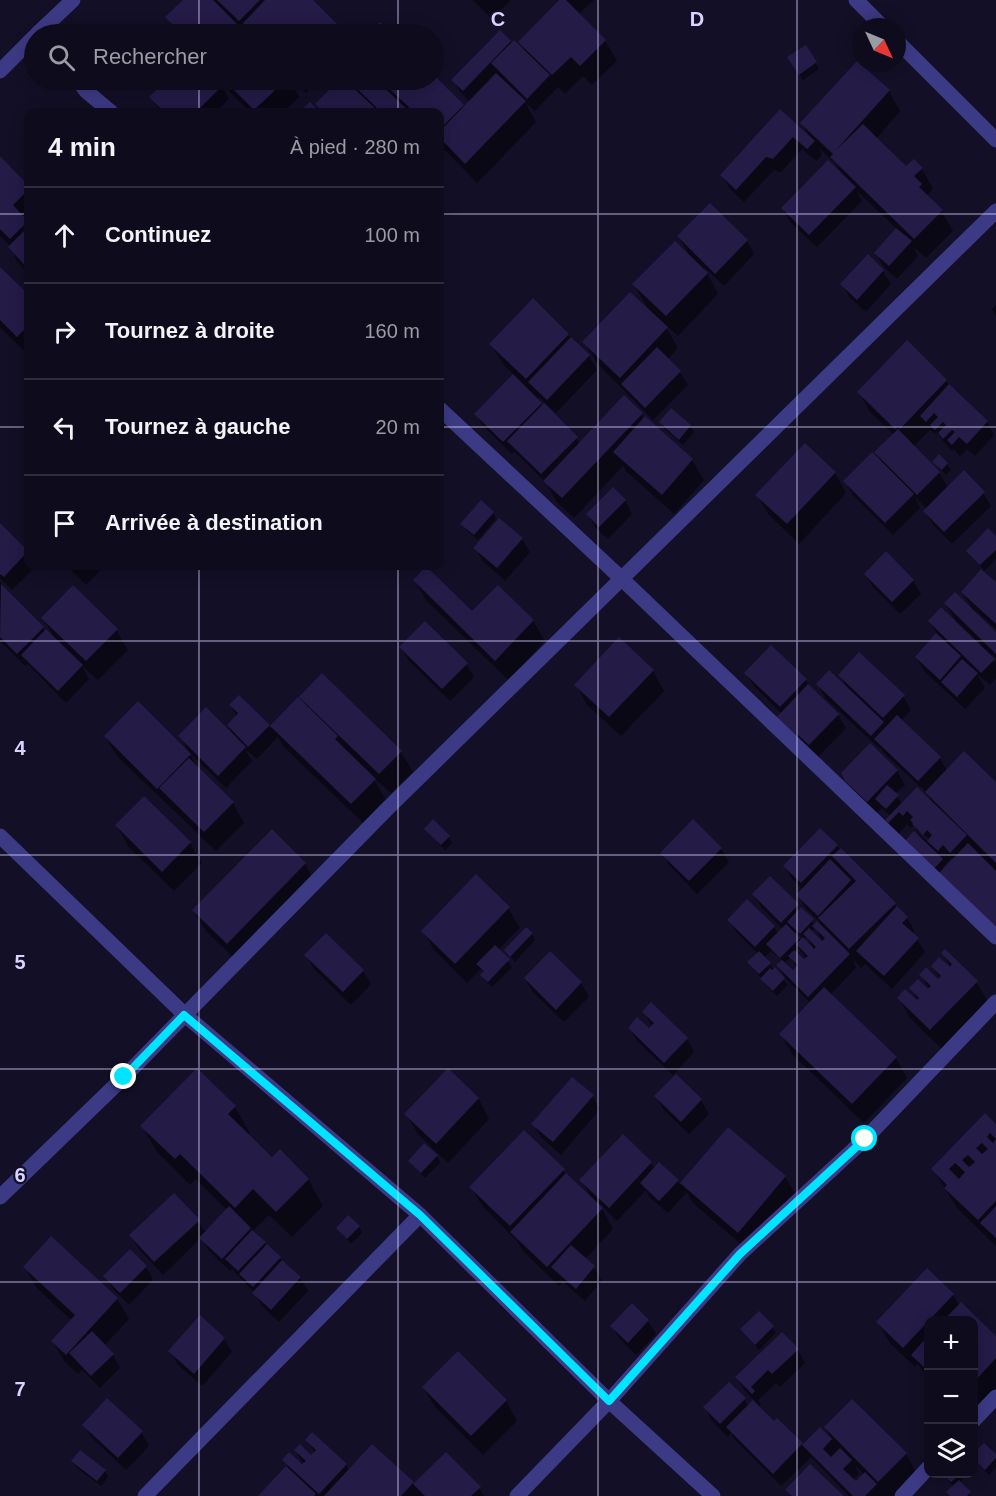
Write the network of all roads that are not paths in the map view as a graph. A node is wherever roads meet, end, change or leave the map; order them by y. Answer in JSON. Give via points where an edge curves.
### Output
{"nodes":[{"id":1,"x":73,"y":0,"type":"edge"},
{"id":2,"x":856,"y":0,"type":"edge"},
{"id":3,"x":874,"y":18,"type":"edge"},
{"id":4,"x":50,"y":24,"type":"edge"},
{"id":5,"x":24,"y":48,"type":"edge"},
{"id":6,"x":906,"y":50,"type":"edge"},
{"id":7,"x":0,"y":70,"type":"edge"},
{"id":8,"x":85,"y":90,"type":"edge"},
{"id":9,"x":106,"y":108,"type":"edge"},
{"id":10,"x":996,"y":140,"type":"edge"},
{"id":11,"x":996,"y":211,"type":"edge"},
{"id":12,"x":444,"y":413,"type":"edge"},
{"id":13,"x":622,"y":579,"type":"junction"},
{"id":14,"x":0,"y":836,"type":"edge"},
{"id":15,"x":996,"y":937,"type":"edge"},
{"id":16,"x":996,"y":1002,"type":"edge"},
{"id":17,"x":184,"y":1015,"type":"junction"},
{"id":18,"x":0,"y":1197,"type":"edge"},
{"id":19,"x":420,"y":1215,"type":"junction"},
{"id":20,"x":996,"y":1396,"type":"edge"},
{"id":21,"x":609,"y":1401,"type":"junction"},
{"id":22,"x":978,"y":1416,"type":"edge"},
{"id":23,"x":924,"y":1472,"type":"edge"},
{"id":24,"x":145,"y":1496,"type":"edge"},
{"id":25,"x":517,"y":1496,"type":"edge"},
{"id":26,"x":713,"y":1496,"type":"edge"},
{"id":27,"x":902,"y":1496,"type":"edge"}],
"edges":[{"from":1,"to":4,"type":"street"},
{"from":2,"to":3,"type":"street"},
{"from":5,"to":7,"type":"street"},
{"from":6,"to":10,"type":"street"},
{"from":8,"to":9,"type":"street"},
{"from":11,"to":13,"type":"street"},
{"from":12,"to":13,"type":"street"},
{"from":13,"to":15,"type":"street"},
{"from":13,"to":17,"type":"street"},
{"from":14,"to":17,"type":"street"},
{"from":16,"to":21,"type":"street","via":[[865,1139],[740,1254]]},
{"from":17,"to":18,"type":"street"},
{"from":17,"to":19,"type":"street"},
{"from":19,"to":21,"type":"street"},
{"from":19,"to":24,"type":"street"},
{"from":20,"to":22,"type":"street"},
{"from":21,"to":25,"type":"street"},
{"from":21,"to":26,"type":"street"},
{"from":23,"to":27,"type":"street"}]}
